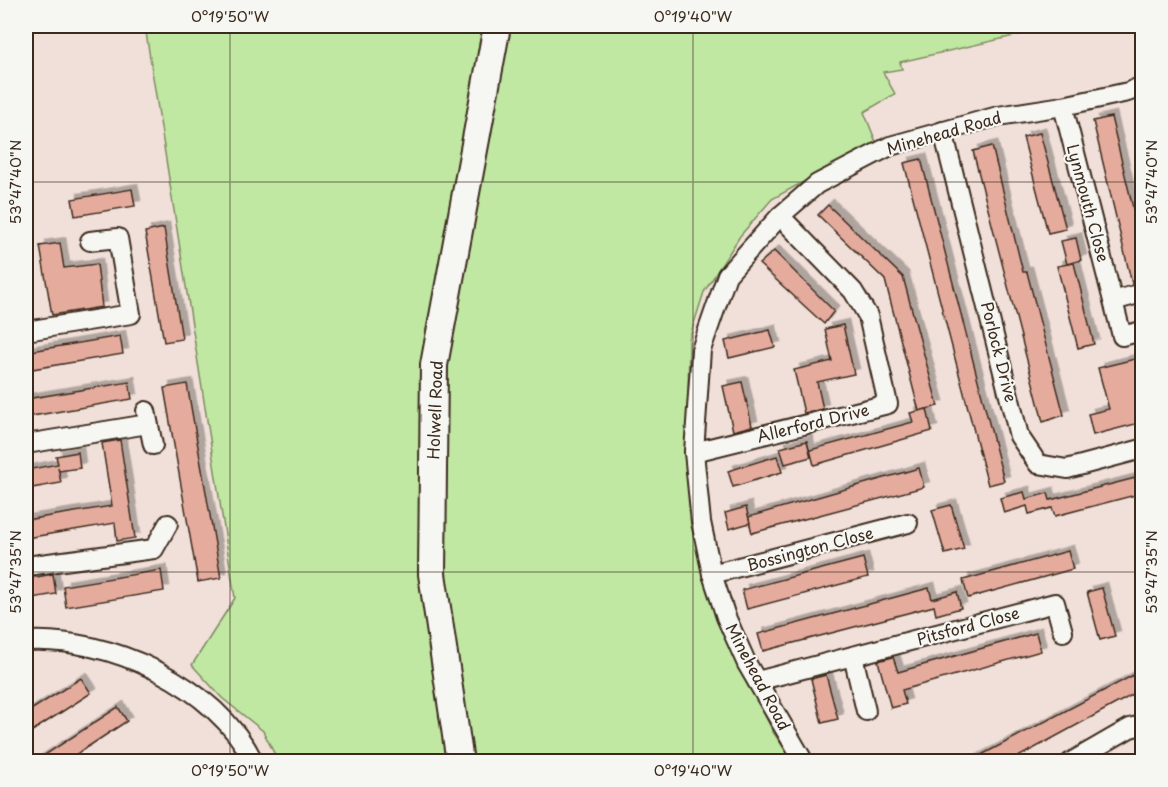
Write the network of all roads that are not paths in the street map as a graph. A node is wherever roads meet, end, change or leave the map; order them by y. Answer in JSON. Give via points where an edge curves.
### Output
{"nodes":[{"id":1,"x":497,"y":26,"type":"edge"},
{"id":2,"x":1143,"y":86,"type":"edge"},
{"id":3,"x":1063,"y":106,"type":"junction"},
{"id":4,"x":943,"y":131,"type":"junction"},
{"id":5,"x":780,"y":216,"type":"junction"},
{"id":6,"x":90,"y":241,"type":"dead end"},
{"id":7,"x":1143,"y":293,"type":"edge"},
{"id":8,"x":1113,"y":301,"type":"junction"},
{"id":9,"x":26,"y":330,"type":"edge"},
{"id":10,"x":1143,"y":331,"type":"edge"},
{"id":11,"x":26,"y":444,"type":"edge"},
{"id":12,"x":153,"y":445,"type":"dead end"},
{"id":13,"x":1143,"y":449,"type":"edge"},
{"id":14,"x":694,"y":452,"type":"junction"},
{"id":15,"x":908,"y":523,"type":"dead end"},
{"id":16,"x":168,"y":524,"type":"dead end"},
{"id":17,"x":26,"y":566,"type":"edge"},
{"id":18,"x":712,"y":574,"type":"junction"},
{"id":19,"x":1063,"y":632,"type":"dead end"},
{"id":20,"x":26,"y":641,"type":"edge"},
{"id":21,"x":853,"y":656,"type":"junction"},
{"id":22,"x":757,"y":681,"type":"junction"},
{"id":23,"x":866,"y":711,"type":"dead end"},
{"id":24,"x":1143,"y":725,"type":"edge"},
{"id":25,"x":254,"y":762,"type":"edge"},
{"id":26,"x":460,"y":762,"type":"edge"},
{"id":27,"x":804,"y":762,"type":"edge"},
{"id":28,"x":1071,"y":762,"type":"edge"}],
"edges":[{"from":1,"to":26,"type":"street","name":"Holwell Road","via":[[434,365],[432,574]]},
{"from":2,"to":3,"type":"street","name":"Minehead Road"},
{"from":3,"to":4,"type":"street","name":"Minehead Road","via":[[998,116]]},
{"from":3,"to":8,"type":"street","name":"Lynmouth Close"},
{"from":4,"to":5,"type":"street","name":"Minehead Road","via":[[890,146],[817,184]]},
{"from":4,"to":13,"type":"street","name":"Porlock Drive","via":[[1019,436],[1038,464],[1067,469]]},
{"from":5,"to":14,"type":"street","name":"Minehead Road","via":[[727,275],[701,350]]},
{"from":5,"to":14,"type":"street","name":"Allerford Drive","via":[[853,291],[868,316],[888,404]]},
{"from":6,"to":9,"type":"street","via":[[118,238],[131,314]]},
{"from":7,"to":8,"type":"street"},
{"from":8,"to":10,"type":"street","name":"Lynmouth Close","via":[[1122,336]]},
{"from":11,"to":12,"type":"street","via":[[147,418]]},
{"from":14,"to":18,"type":"street","name":"Minehead Road","via":[[701,522]]},
{"from":15,"to":18,"type":"street","name":"Bossington Close"},
{"from":16,"to":17,"type":"street","via":[[154,549]]},
{"from":18,"to":22,"type":"street","name":"Minehead Road","via":[[726,617]]},
{"from":19,"to":21,"type":"street","name":"Pitsford Close","via":[[1055,603]]},
{"from":20,"to":25,"type":"street","via":[[88,647],[145,664],[192,691],[243,740]]},
{"from":21,"to":22,"type":"street","name":"Pitsford Close"},
{"from":21,"to":23,"type":"street"},
{"from":22,"to":27,"type":"street","name":"Minehead Road"},
{"from":24,"to":28,"type":"street","via":[[1130,728]]}]}
